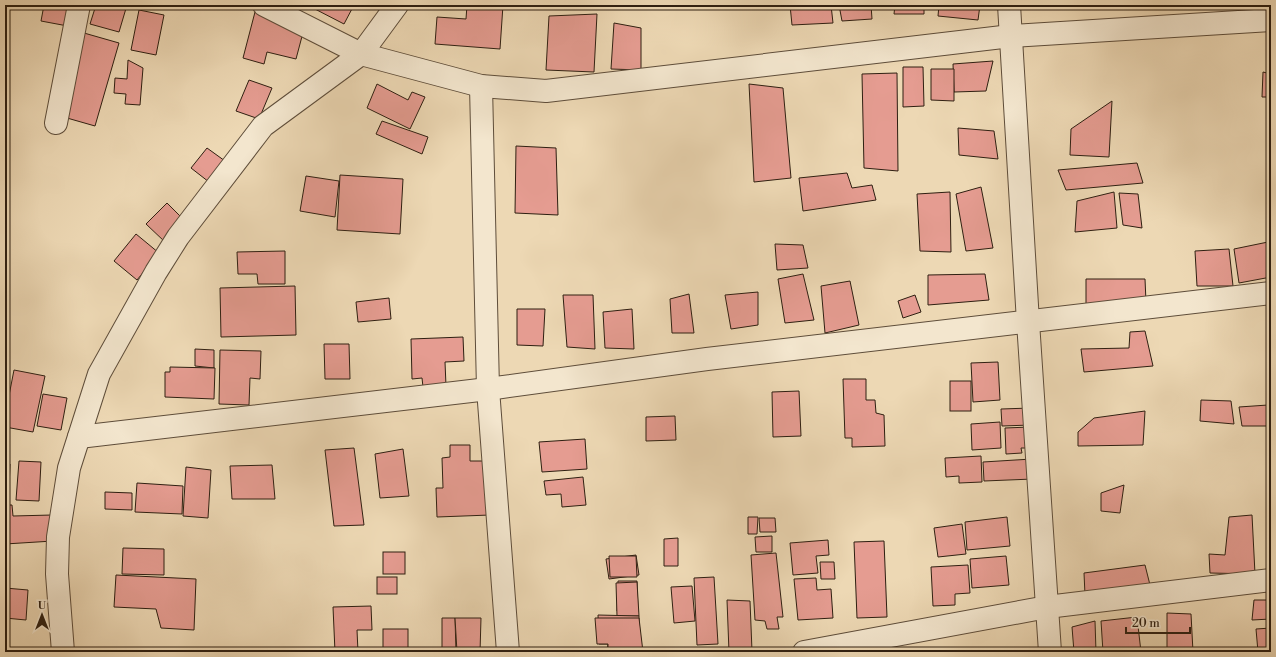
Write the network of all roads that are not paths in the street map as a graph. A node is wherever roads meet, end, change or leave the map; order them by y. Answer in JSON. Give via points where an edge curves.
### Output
{"nodes":[{"id":1,"x":79,"y":5,"type":"edge"},
{"id":2,"x":264,"y":5,"type":"edge"},
{"id":3,"x":397,"y":5,"type":"edge"},
{"id":4,"x":1009,"y":5,"type":"edge"},
{"id":5,"x":1271,"y":20,"type":"edge"},
{"id":6,"x":1011,"y":36,"type":"junction"},
{"id":7,"x":361,"y":54,"type":"junction"},
{"id":8,"x":481,"y":86,"type":"junction"},
{"id":9,"x":56,"y":124,"type":"dead end"},
{"id":10,"x":1271,"y":293,"type":"edge"},
{"id":11,"x":1028,"y":322,"type":"junction"},
{"id":12,"x":488,"y":389,"type":"junction"},
{"id":13,"x":79,"y":437,"type":"junction"},
{"id":14,"x":1271,"y":580,"type":"edge"},
{"id":15,"x":1047,"y":607,"type":"junction"},
{"id":16,"x":62,"y":652,"type":"edge"},
{"id":17,"x":508,"y":652,"type":"edge"},
{"id":18,"x":804,"y":652,"type":"edge"},
{"id":19,"x":1050,"y":652,"type":"edge"}],
"edges":[{"from":1,"to":9,"type":"street"},
{"from":2,"to":7,"type":"street"},
{"from":3,"to":7,"type":"street"},
{"from":4,"to":6,"type":"street"},
{"from":5,"to":6,"type":"street"},
{"from":6,"to":8,"type":"street","via":[[546,91]]},
{"from":6,"to":11,"type":"street"},
{"from":7,"to":8,"type":"street"},
{"from":7,"to":13,"type":"street","via":[[263,126],[178,237],[99,374]]},
{"from":8,"to":12,"type":"street"},
{"from":10,"to":11,"type":"street"},
{"from":11,"to":12,"type":"street","via":[[707,359]]},
{"from":11,"to":15,"type":"street"},
{"from":12,"to":13,"type":"street"},
{"from":12,"to":17,"type":"street"},
{"from":13,"to":16,"type":"street","via":[[69,468],[58,537],[57,574]]},
{"from":14,"to":15,"type":"street"},
{"from":15,"to":18,"type":"street"},
{"from":15,"to":19,"type":"street"}]}
